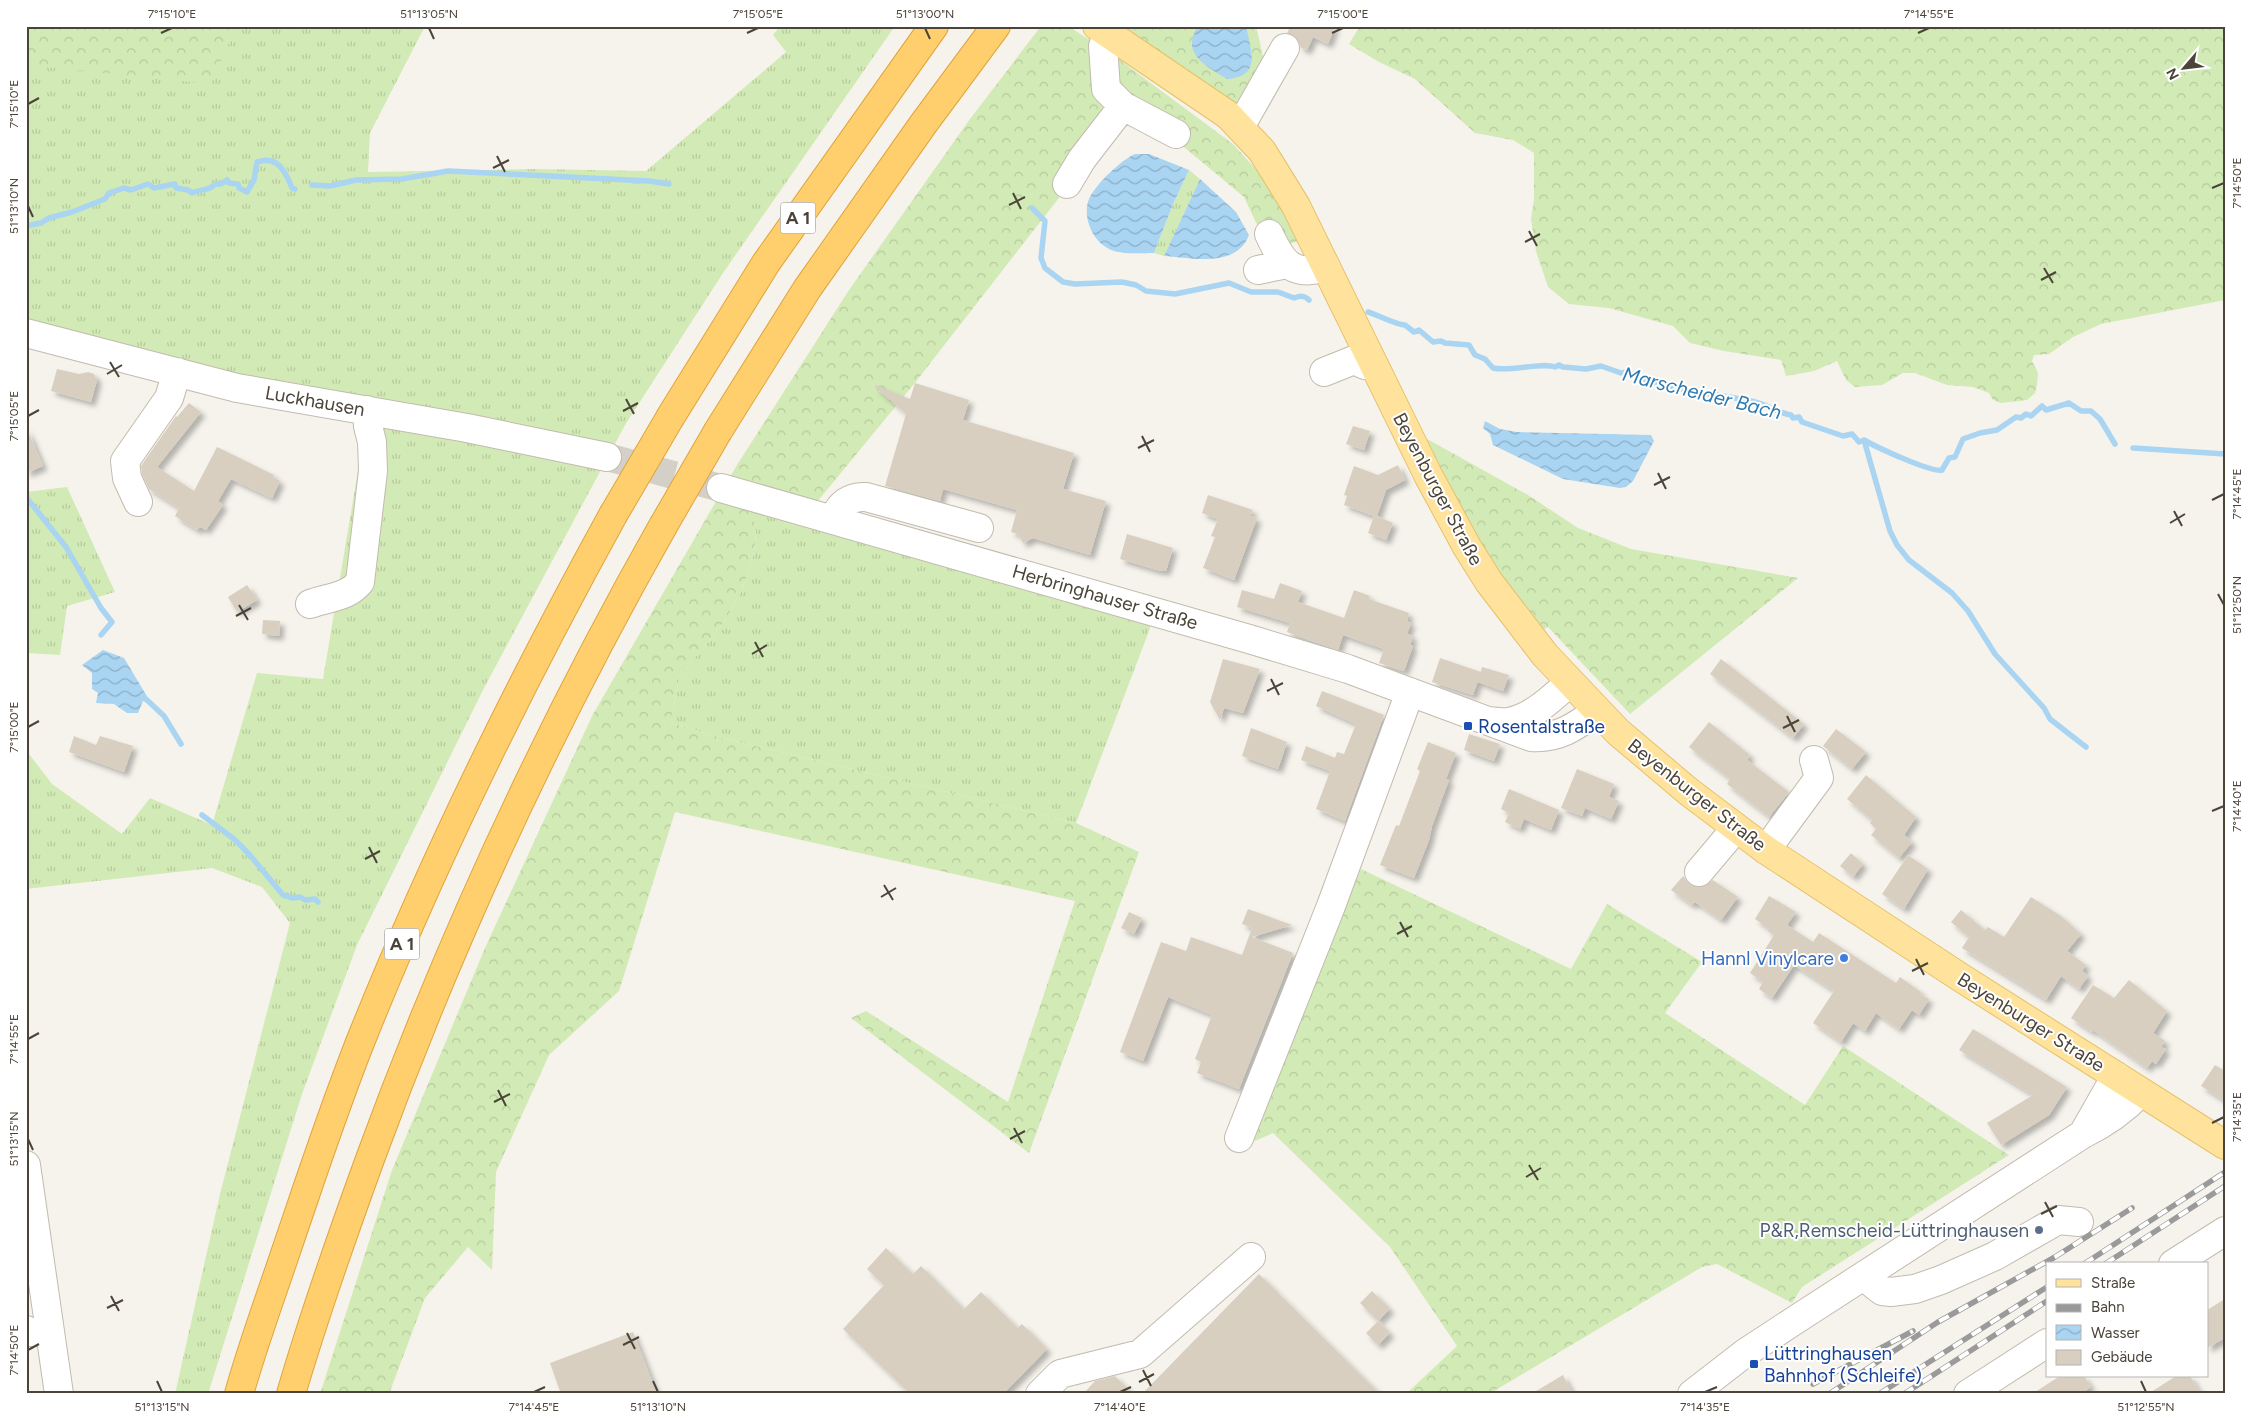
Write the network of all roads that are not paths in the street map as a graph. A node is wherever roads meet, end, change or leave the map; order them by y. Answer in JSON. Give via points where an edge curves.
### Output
{"nodes":[{"id":1,"x":934,"y":26,"type":"edge"},
{"id":2,"x":1103,"y":30,"type":"edge"},
{"id":3,"x":991,"y":33,"type":"edge"},
{"id":4,"x":1285,"y":48,"type":"dead end"},
{"id":5,"x":1109,"y":98,"type":"junction"},
{"id":6,"x":1240,"y":127,"type":"junction"},
{"id":7,"x":1176,"y":134,"type":"dead end"},
{"id":8,"x":1067,"y":184,"type":"dead end"},
{"id":9,"x":1269,"y":234,"type":"dead end"},
{"id":10,"x":1287,"y":264,"type":"junction"},
{"id":11,"x":1326,"y":267,"type":"junction"},
{"id":12,"x":1258,"y":270,"type":"dead end"},
{"id":13,"x":26,"y":333,"type":"edge"},
{"id":14,"x":1374,"y":366,"type":"junction"},
{"id":15,"x":177,"y":372,"type":"junction"},
{"id":16,"x":1324,"y":372,"type":"dead end"},
{"id":17,"x":367,"y":410,"type":"junction"},
{"id":18,"x":607,"y":457,"type":"tunnel mouth"},
{"id":19,"x":721,"y":488,"type":"tunnel mouth"},
{"id":20,"x":138,"y":502,"type":"dead end"},
{"id":21,"x":834,"y":519,"type":"junction"},
{"id":22,"x":979,"y":528,"type":"dead end"},
{"id":23,"x":310,"y":604,"type":"dead end"},
{"id":24,"x":1569,"y":682,"type":"junction"},
{"id":25,"x":1410,"y":692,"type":"junction"},
{"id":26,"x":1597,"y":711,"type":"junction"},
{"id":27,"x":1483,"y":721,"type":"junction"},
{"id":28,"x":1814,"y":760,"type":"dead end"},
{"id":29,"x":1736,"y":828,"type":"junction"},
{"id":30,"x":1766,"y":850,"type":"junction"},
{"id":31,"x":1699,"y":872,"type":"dead end"},
{"id":32,"x":2116,"y":1076,"type":"junction"},
{"id":33,"x":2140,"y":1092,"type":"junction"},
{"id":34,"x":2084,"y":1134,"type":"junction"},
{"id":35,"x":1239,"y":1138,"type":"dead end"},
{"id":36,"x":2222,"y":1139,"type":"edge"},
{"id":37,"x":26,"y":1165,"type":"edge"},
{"id":38,"x":2079,"y":1222,"type":"dead end"},
{"id":39,"x":2225,"y":1231,"type":"edge"},
{"id":40,"x":1251,"y":1257,"type":"dead end"},
{"id":41,"x":2176,"y":1262,"type":"edge"},
{"id":42,"x":1866,"y":1274,"type":"junction"},
{"id":43,"x":38,"y":1331,"type":"edge"},
{"id":44,"x":2046,"y":1344,"type":"edge"},
{"id":45,"x":1984,"y":1389,"type":"edge"},
{"id":46,"x":59,"y":1394,"type":"edge"},
{"id":47,"x":240,"y":1394,"type":"edge"},
{"id":48,"x":291,"y":1394,"type":"edge"},
{"id":49,"x":1040,"y":1394,"type":"edge"},
{"id":50,"x":1692,"y":1394,"type":"edge"}],
"edges":[{"from":1,"to":47,"type":"highway","number":"A 1","bridge":true,"via":[[766,263],[671,416],[572,588],[490,752],[368,1022],[305,1196]]},
{"from":2,"to":5,"type":"street"},
{"from":2,"to":6,"type":"main road","name":"Beyenburger Straße","via":[[1209,101]]},
{"from":3,"to":48,"type":"highway","number":"A 1","bridge":true,"via":[[807,289],[718,431],[624,595],[535,766],[468,914],[404,1068],[350,1214]]},
{"from":4,"to":6,"type":"street"},
{"from":5,"to":7,"type":"street"},
{"from":5,"to":8,"type":"street","via":[[1082,159]]},
{"from":6,"to":11,"type":"main road","name":"Beyenburger Straße","via":[[1277,172]]},
{"from":9,"to":10,"type":"street"},
{"from":10,"to":11,"type":"street","via":[[1310,272]]},
{"from":10,"to":12,"type":"street"},
{"from":11,"to":14,"type":"main road","name":"Beyenburger Straße"},
{"from":13,"to":15,"type":"street","name":"Luckhausen"},
{"from":14,"to":16,"type":"street","via":[[1354,360]]},
{"from":14,"to":24,"type":"main road","name":"Beyenburger Straße","via":[[1467,547],[1495,590]]},
{"from":15,"to":17,"type":"street","name":"Luckhausen","via":[[237,388]]},
{"from":15,"to":20,"type":"street","via":[[169,398],[125,462],[127,478]]},
{"from":17,"to":18,"type":"street","name":"Luckhausen"},
{"from":17,"to":23,"type":"street","via":[[373,471],[360,582],[346,595]]},
{"from":19,"to":21,"type":"street","name":"Herbringhauser Straße"},
{"from":21,"to":22,"type":"street","via":[[845,502],[858,496]]},
{"from":21,"to":25,"type":"street","name":"Herbringhauser Straße","via":[[1224,631]]},
{"from":24,"to":26,"type":"main road","name":"Beyenburger Straße"},
{"from":24,"to":27,"type":"street","name":"Herbringhauser Straße","via":[[1541,707],[1525,715],[1508,722]]},
{"from":25,"to":27,"type":"street","name":"Herbringhauser Straße"},
{"from":25,"to":35,"type":"street","via":[[1331,906]]},
{"from":26,"to":27,"type":"street","name":"Herbringhauser Straße","via":[[1571,729],[1546,738],[1518,734]]},
{"from":26,"to":29,"type":"main road","name":"Beyenburger Straße","via":[[1652,762]]},
{"from":28,"to":30,"type":"street","via":[[1820,778]]},
{"from":29,"to":30,"type":"main road","name":"Beyenburger Straße"},
{"from":29,"to":31,"type":"street"},
{"from":30,"to":32,"type":"main road","name":"Beyenburger Straße"},
{"from":32,"to":33,"type":"main road","name":"Beyenburger Straße"},
{"from":32,"to":34,"type":"street"},
{"from":33,"to":34,"type":"street","via":[[2113,1118]]},
{"from":33,"to":36,"type":"main road","name":"Beyenburger Straße"},
{"from":34,"to":42,"type":"street"},
{"from":37,"to":43,"type":"street"},
{"from":38,"to":42,"type":"street","via":[[2058,1220],[1995,1256],[1916,1289],[1882,1291]]},
{"from":39,"to":41,"type":"street"},
{"from":40,"to":49,"type":"street","via":[[1140,1354],[1060,1374]]},
{"from":42,"to":50,"type":"street","via":[[1745,1353]]},
{"from":43,"to":46,"type":"street"},
{"from":44,"to":45,"type":"street"}]}
